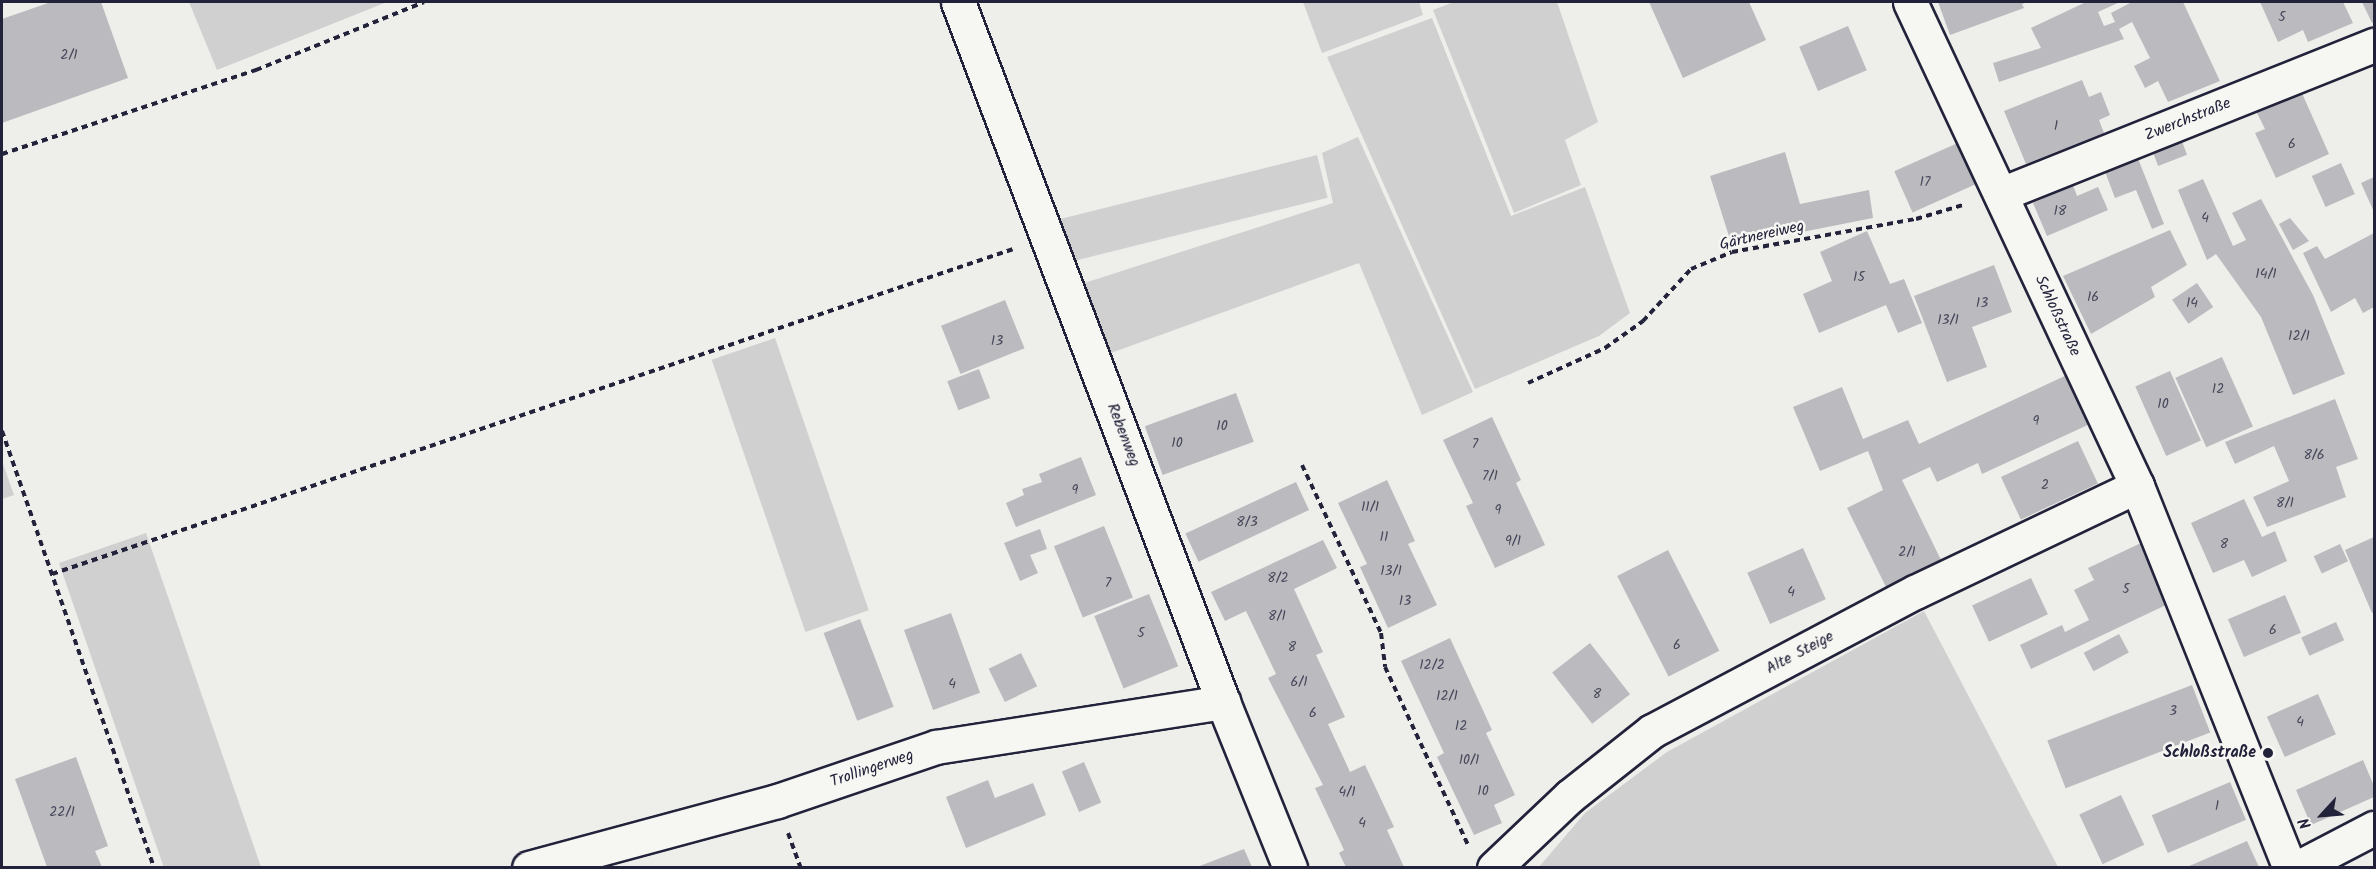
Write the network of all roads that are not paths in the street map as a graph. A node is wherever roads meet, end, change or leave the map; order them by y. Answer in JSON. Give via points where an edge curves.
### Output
{"nodes":[{"id":1,"x":958,"y":2,"type":"edge"},
{"id":2,"x":1910,"y":2,"type":"edge"},
{"id":3,"x":2374,"y":45,"type":"edge"},
{"id":4,"x":2001,"y":194,"type":"junction"},
{"id":5,"x":2137,"y":486,"type":"junction"},
{"id":6,"x":1223,"y":702,"type":"junction"},
{"id":7,"x":2374,"y":828,"type":"edge"},
{"id":8,"x":529,"y":867,"type":"edge"},
{"id":9,"x":1290,"y":867,"type":"edge"},
{"id":10,"x":1494,"y":867,"type":"edge"},
{"id":11,"x":2290,"y":867,"type":"edge"},
{"id":12,"x":2297,"y":867,"type":"edge"}],
"edges":[{"from":1,"to":6,"type":"street","name":"Rebenweg"},
{"from":2,"to":4,"type":"street","name":"Schloßstraße"},
{"from":3,"to":4,"type":"street","name":"Zwerchstraße"},
{"from":4,"to":5,"type":"street","name":"Schloßstraße"},
{"from":5,"to":10,"type":"street","name":"Alte Steige","via":[[1915,592],[1652,731],[1570,796]]},
{"from":5,"to":11,"type":"street","name":"Schloßstraße"},
{"from":6,"to":8,"type":"street","name":"Trollingerweg","via":[[936,747],[777,801]]},
{"from":6,"to":9,"type":"street","name":"Rebenweg"},
{"from":7,"to":12,"type":"street"}]}
